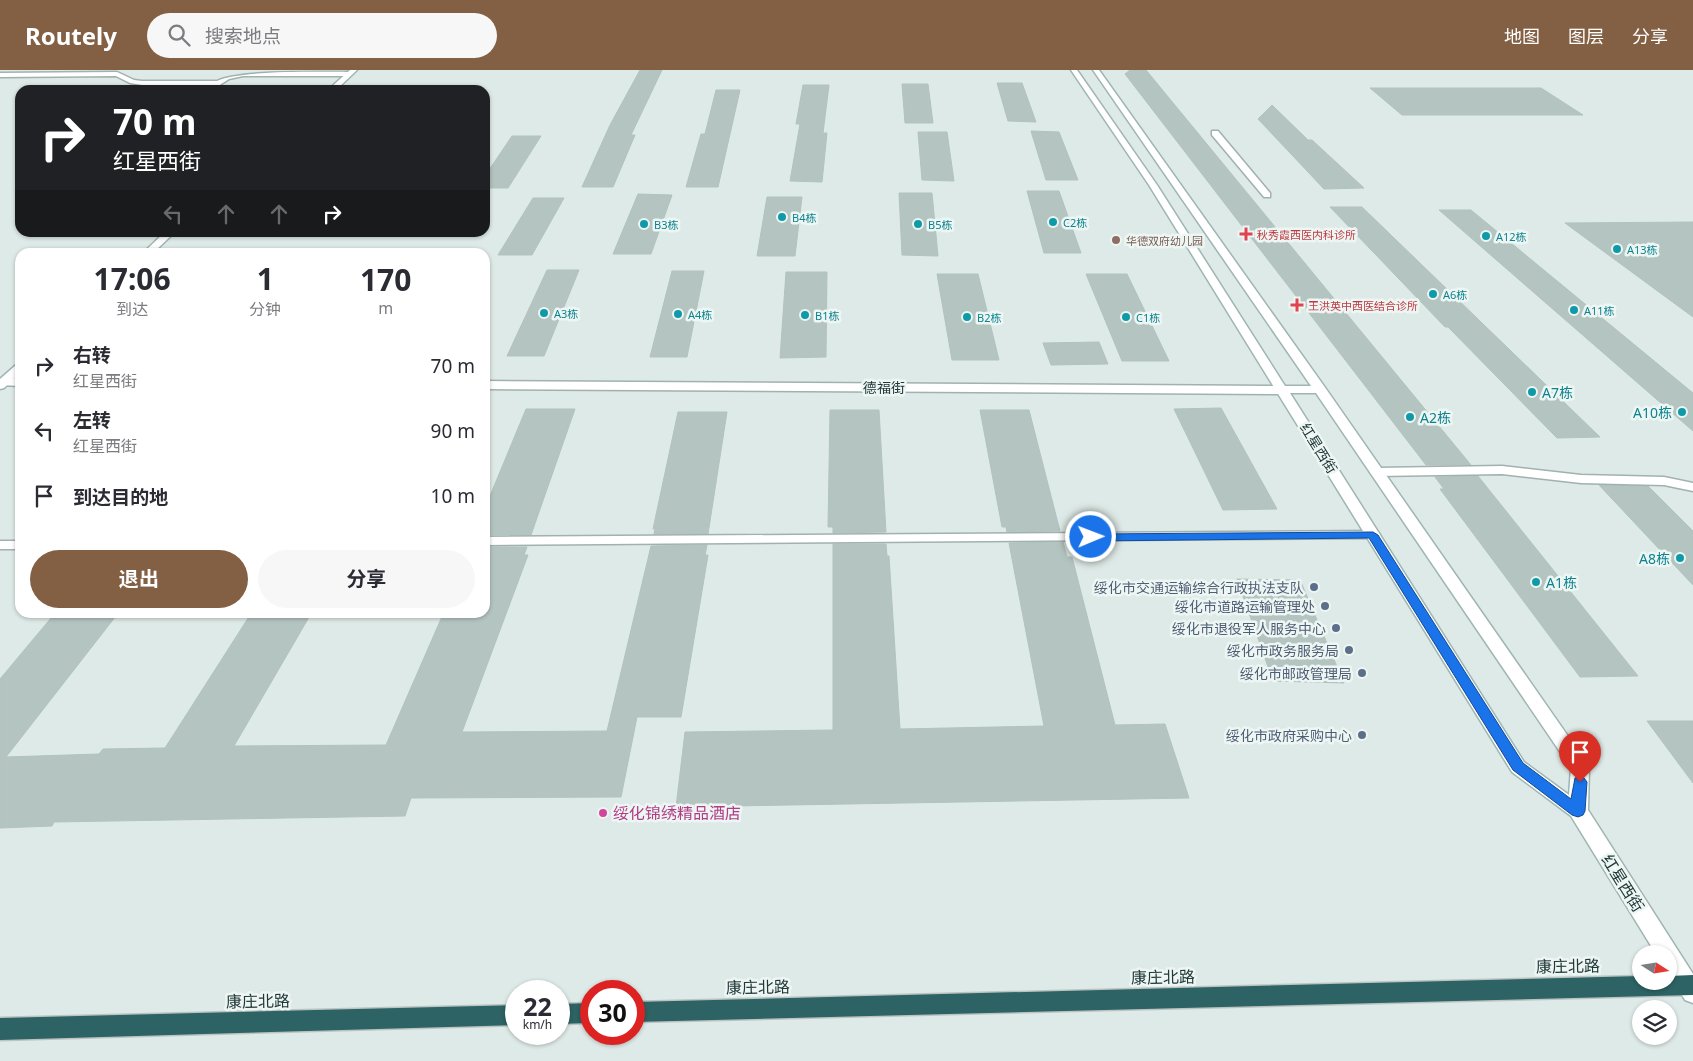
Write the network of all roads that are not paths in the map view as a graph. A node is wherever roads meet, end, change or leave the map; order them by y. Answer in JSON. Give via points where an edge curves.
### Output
{"nodes":[{"id":1,"x":352,"y":72,"type":"edge"},
{"id":2,"x":0,"y":75,"type":"edge"},
{"id":3,"x":1088,"y":75,"type":"edge"},
{"id":4,"x":218,"y":83,"type":"junction"},
{"id":5,"x":215,"y":85,"type":"edge"},
{"id":6,"x":338,"y":85,"type":"edge"},
{"id":7,"x":1214,"y":133,"type":"dead end"},
{"id":8,"x":1169,"y":192,"type":"junction"},
{"id":9,"x":1267,"y":195,"type":"dead end"},
{"id":10,"x":166,"y":237,"type":"edge"},
{"id":11,"x":153,"y":248,"type":"edge"},
{"id":12,"x":15,"y":371,"type":"edge"},
{"id":13,"x":15,"y":382,"type":"edge"},
{"id":14,"x":1,"y":383,"type":"edge"},
{"id":15,"x":490,"y":385,"type":"edge"},
{"id":16,"x":1320,"y":389,"type":"junction"},
{"id":17,"x":1282,"y":390,"type":"junction"},
{"id":18,"x":1378,"y":472,"type":"junction"},
{"id":19,"x":1693,"y":487,"type":"edge"},
{"id":20,"x":1373,"y":535,"type":"junction"},
{"id":21,"x":490,"y":542,"type":"edge"},
{"id":22,"x":0,"y":545,"type":"edge"},
{"id":23,"x":15,"y":545,"type":"edge"},
{"id":24,"x":1578,"y":811,"type":"junction"},
{"id":25,"x":1662,"y":945,"type":"edge"},
{"id":26,"x":1678,"y":968,"type":"edge"},
{"id":27,"x":1691,"y":987,"type":"edge"},
{"id":28,"x":645,"y":1012,"type":"edge"},
{"id":29,"x":505,"y":1015,"type":"edge"},
{"id":30,"x":0,"y":1029,"type":"edge"}],
"edges":[{"from":1,"to":4,"type":"main road","via":[[243,74],[227,77]]},
{"from":1,"to":6,"type":"main road"},
{"from":2,"to":4,"type":"main road","via":[[117,74],[142,83]]},
{"from":3,"to":8,"type":"main road","name":"红星西街"},
{"from":3,"to":8,"type":"main road","name":"红星西街"},
{"from":4,"to":5,"type":"main road"},
{"from":7,"to":9,"type":"main road"},
{"from":8,"to":16,"type":"main road","name":"红星西街"},
{"from":8,"to":17,"type":"main road","name":"红星西街"},
{"from":10,"to":11,"type":"main road"},
{"from":12,"to":14,"type":"main road"},
{"from":13,"to":14,"type":"main road"},
{"from":15,"to":17,"type":"main road","name":"德福街"},
{"from":16,"to":17,"type":"main road","name":"德福街"},
{"from":16,"to":18,"type":"main road","name":"红星西街"},
{"from":17,"to":20,"type":"main road","name":"红星西街"},
{"from":18,"to":19,"type":"main road","via":[[1502,470],[1581,479],[1664,481]]},
{"from":18,"to":24,"type":"main road","name":"红星西街","via":[[1580,767]]},
{"from":20,"to":21,"type":"main road"},
{"from":20,"to":24,"type":"main road","name":"红星西街","via":[[1518,767]]},
{"from":22,"to":23,"type":"main road"},
{"from":24,"to":25,"type":"main road","name":"红星西街"},
{"from":26,"to":27,"type":"main road","name":"红星西街"},
{"from":27,"to":28,"type":"highway","name":"康庄北路"},
{"from":29,"to":30,"type":"highway","name":"康庄北路"}]}
